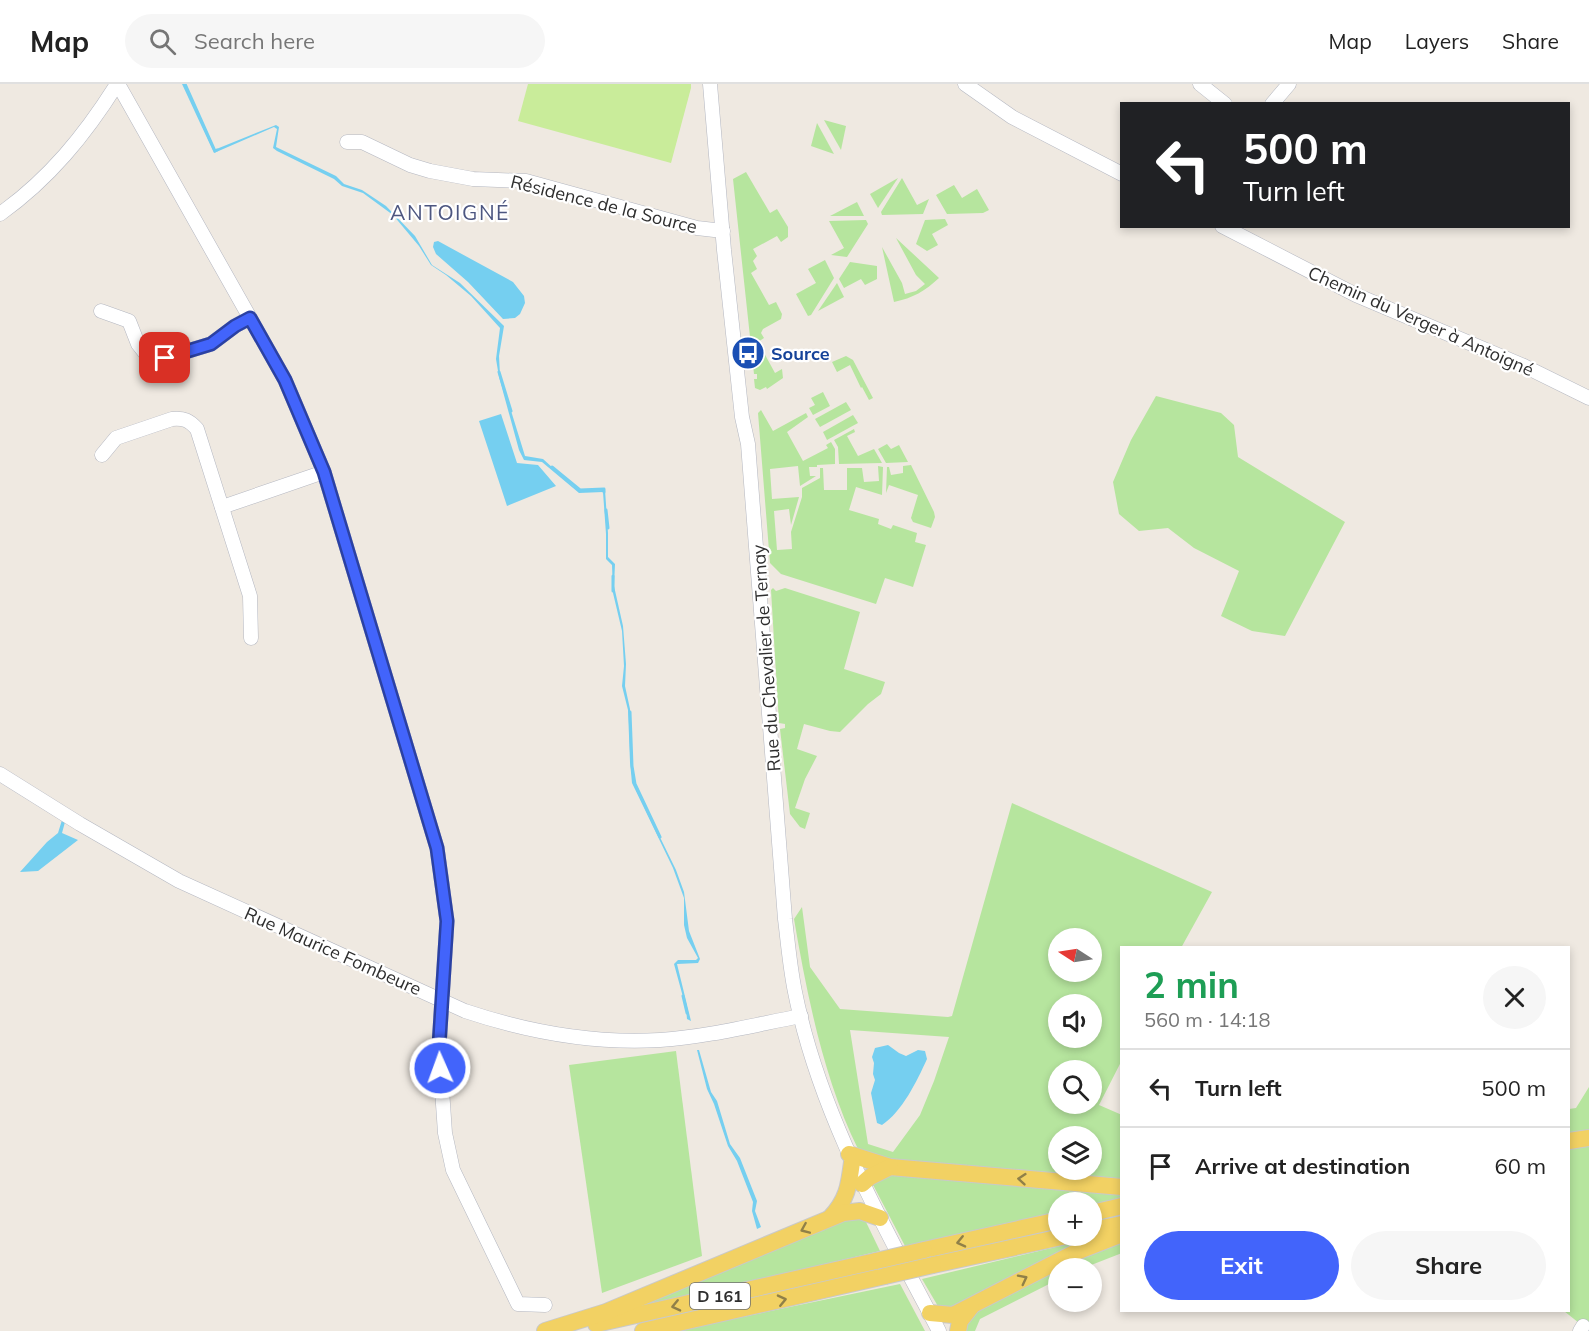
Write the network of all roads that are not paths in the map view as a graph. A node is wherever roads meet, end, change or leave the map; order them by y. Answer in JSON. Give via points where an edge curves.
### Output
{"nodes":[{"id":1,"x":118,"y":84,"type":"edge"},
{"id":2,"x":710,"y":84,"type":"edge"},
{"id":3,"x":965,"y":84,"type":"edge"},
{"id":4,"x":1200,"y":84,"type":"edge"},
{"id":5,"x":1288,"y":84,"type":"edge"},
{"id":6,"x":1222,"y":102,"type":"edge"},
{"id":7,"x":1274,"y":102,"type":"edge"},
{"id":8,"x":347,"y":142,"type":"dead end"},
{"id":9,"x":1120,"y":173,"type":"edge"},
{"id":10,"x":2,"y":209,"type":"edge"},
{"id":11,"x":1226,"y":228,"type":"edge"},
{"id":12,"x":723,"y":231,"type":"junction"},
{"id":13,"x":101,"y":310,"type":"dead end"},
{"id":14,"x":250,"y":318,"type":"junction"},
{"id":15,"x":1589,"y":398,"type":"edge"},
{"id":16,"x":102,"y":455,"type":"dead end"},
{"id":17,"x":324,"y":472,"type":"junction"},
{"id":18,"x":222,"y":507,"type":"junction"},
{"id":19,"x":251,"y":638,"type":"dead end"},
{"id":20,"x":0,"y":774,"type":"edge"},
{"id":21,"x":441,"y":1000,"type":"junction"},
{"id":22,"x":801,"y":1016,"type":"junction"},
{"id":23,"x":1589,"y":1138,"type":"edge"},
{"id":24,"x":1570,"y":1141,"type":"edge"},
{"id":25,"x":850,"y":1158,"type":"junction"},
{"id":26,"x":890,"y":1167,"type":"junction"},
{"id":27,"x":862,"y":1184,"type":"junction"},
{"id":28,"x":1120,"y":1187,"type":"edge"},
{"id":29,"x":1120,"y":1206,"type":"edge"},
{"id":30,"x":1102,"y":1211,"type":"edge"},
{"id":31,"x":830,"y":1218,"type":"junction"},
{"id":32,"x":880,"y":1218,"type":"junction"},
{"id":33,"x":1048,"y":1223,"type":"edge"},
{"id":34,"x":1120,"y":1224,"type":"edge"},
{"id":35,"x":1102,"y":1228,"type":"edge"},
{"id":36,"x":1120,"y":1235,"type":"edge"},
{"id":37,"x":1048,"y":1239,"type":"edge"},
{"id":38,"x":928,"y":1257,"type":"junction"},
{"id":39,"x":544,"y":1305,"type":"dead end"},
{"id":40,"x":972,"y":1306,"type":"junction"},
{"id":41,"x":930,"y":1313,"type":"junction"},
{"id":42,"x":545,"y":1331,"type":"edge"},
{"id":43,"x":564,"y":1331,"type":"edge"},
{"id":44,"x":643,"y":1331,"type":"edge"},
{"id":45,"x":939,"y":1331,"type":"edge"},
{"id":46,"x":958,"y":1331,"type":"edge"}],
"edges":[{"from":1,"to":10,"type":"street","via":[[67,154],[26,196]]},
{"from":1,"to":14,"type":"street"},
{"from":2,"to":12,"type":"street","name":"Rue du Chevalier de Ternay"},
{"from":3,"to":9,"type":"street","via":[[1012,117]]},
{"from":4,"to":6,"type":"street"},
{"from":5,"to":7,"type":"street"},
{"from":8,"to":12,"type":"street","name":"Résidence de la Source","via":[[362,142],[430,171],[473,179],[526,181],[697,228]]},
{"from":11,"to":15,"type":"street","name":"Chemin du Verger à Antoigné","via":[[1356,295]]},
{"from":12,"to":22,"type":"street","name":"Rue du Chevalier de Ternay","via":[[748,444],[785,919]]},
{"from":13,"to":14,"type":"street","via":[[129,321],[138,344],[155,358],[211,344]]},
{"from":14,"to":17,"type":"street","via":[[285,380]]},
{"from":16,"to":18,"type":"street","via":[[116,438],[182,418],[197,429]]},
{"from":17,"to":18,"type":"street"},
{"from":17,"to":21,"type":"street","via":[[437,848],[447,921]]},
{"from":18,"to":19,"type":"street","via":[[250,596]]},
{"from":20,"to":21,"type":"street","name":"Rue Maurice Fombeure","via":[[179,881]]},
{"from":21,"to":22,"type":"street","name":"Rue Maurice Fombeure","via":[[528,1028],[627,1041],[705,1034]]},
{"from":21,"to":39,"type":"street","via":[[440,1068],[445,1133],[453,1170],[518,1304]]},
{"from":22,"to":25,"type":"street","name":"Rue du Chevalier de Ternay"},
{"from":23,"to":24,"type":"main road"},
{"from":25,"to":26,"type":"main road"},
{"from":25,"to":27,"type":"street","name":"Rue du Chevalier de Ternay"},
{"from":25,"to":31,"type":"main road","via":[[848,1191]]},
{"from":26,"to":27,"type":"main road"},
{"from":28,"to":26,"type":"main road","one_way":true},
{"from":27,"to":32,"type":"street","name":"Rue du Chevalier de Ternay"},
{"from":29,"to":30,"type":"main road"},
{"from":31,"to":32,"type":"main road","via":[[860,1211]]},
{"from":31,"to":42,"type":"main road","one_way":true,"via":[[606,1312]]},
{"from":32,"to":41,"type":"street","name":"Rue du Chevalier de Ternay"},
{"from":33,"to":38,"type":"main road","number":"D 161","one_way":true},
{"from":34,"to":35,"type":"main road"},
{"from":40,"to":36,"type":"main road","one_way":true,"via":[[1076,1252]]},
{"from":37,"to":38,"type":"main road","number":"D 161"},
{"from":38,"to":43,"type":"main road","number":"D 161","one_way":true,"bridge":true,"via":[[876,1261]]},
{"from":44,"to":38,"type":"main road","number":"D 161","one_way":true,"bridge":true,"via":[[885,1276]]},
{"from":40,"to":41,"type":"main road","via":[[953,1315]]},
{"from":40,"to":46,"type":"main road","via":[[960,1321]]},
{"from":41,"to":45,"type":"street","name":"Rue du Chevalier de Ternay"}]}
